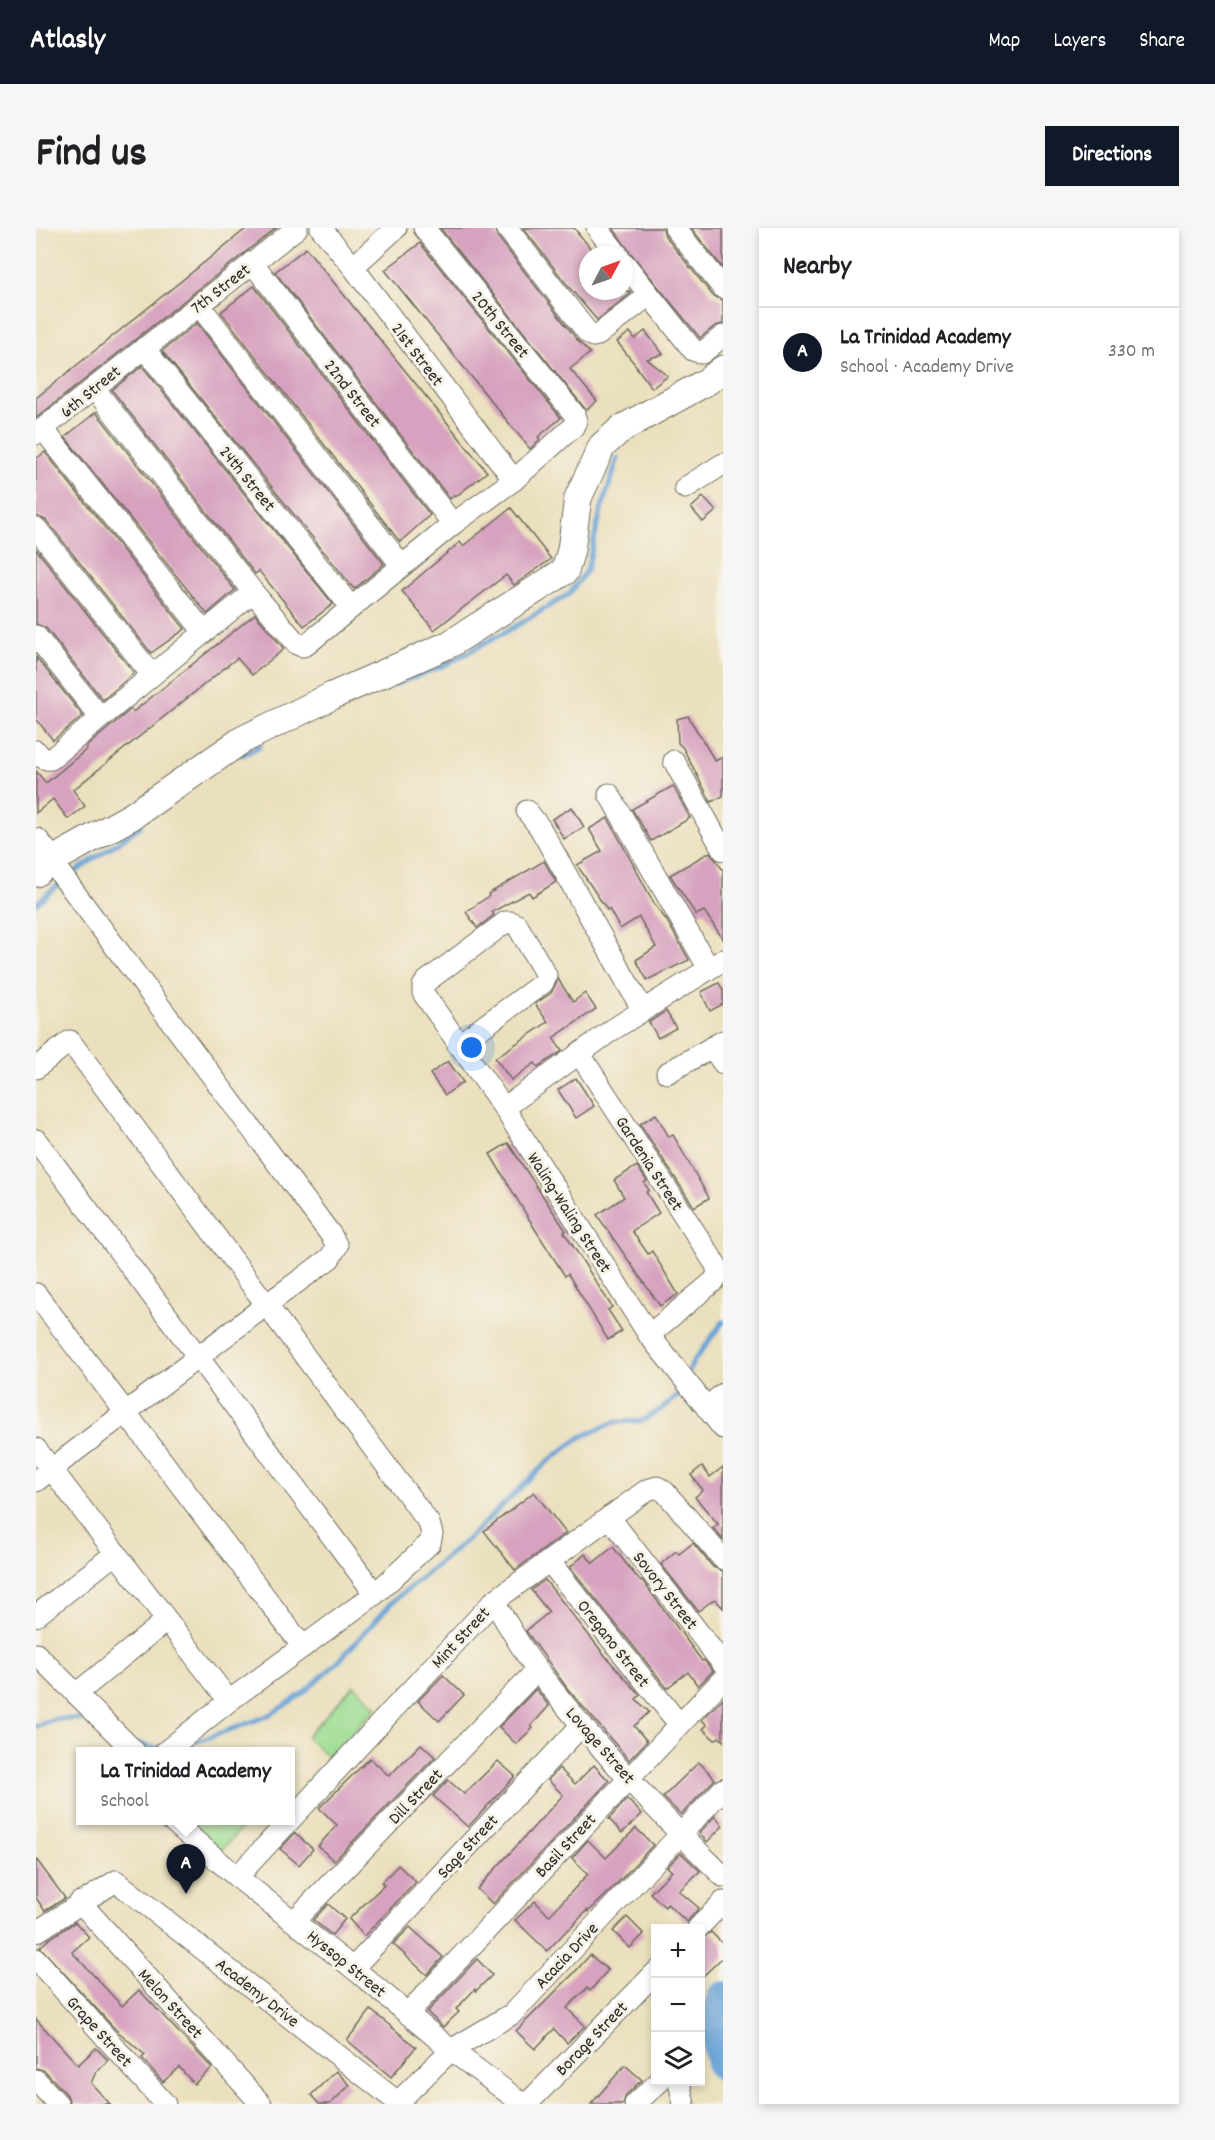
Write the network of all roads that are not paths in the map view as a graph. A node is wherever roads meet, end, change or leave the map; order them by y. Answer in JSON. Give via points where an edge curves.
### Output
{"nodes":[{"id":1,"x":297,"y":228,"type":"edge"},
{"id":2,"x":321,"y":228,"type":"edge"},
{"id":3,"x":396,"y":228,"type":"edge"},
{"id":4,"x":424,"y":228,"type":"edge"},
{"id":5,"x":507,"y":228,"type":"edge"},
{"id":6,"x":597,"y":228,"type":"edge"},
{"id":7,"x":675,"y":228,"type":"edge"},
{"id":8,"x":611,"y":246,"type":"edge"},
{"id":9,"x":252,"y":262,"type":"junction"},
{"id":10,"x":353,"y":267,"type":"junction"},
{"id":11,"x":633,"y":274,"type":"edge"},
{"id":12,"x":723,"y":288,"type":"edge"},
{"id":13,"x":650,"y":295,"type":"junction"},
{"id":14,"x":199,"y":305,"type":"junction"},
{"id":15,"x":723,"y":336,"type":"edge"},
{"id":16,"x":144,"y":348,"type":"junction"},
{"id":17,"x":723,"y":369,"type":"edge"},
{"id":18,"x":94,"y":388,"type":"junction"},
{"id":19,"x":39,"y":431,"type":"edge"},
{"id":20,"x":723,"y":464,"type":"edge"},
{"id":21,"x":514,"y":480,"type":"junction"},
{"id":22,"x":685,"y":488,"type":"dead end"},
{"id":23,"x":453,"y":524,"type":"junction"},
{"id":24,"x":36,"y":528,"type":"edge"},
{"id":25,"x":402,"y":566,"type":"junction"},
{"id":26,"x":253,"y":592,"type":"junction"},
{"id":27,"x":351,"y":607,"type":"junction"},
{"id":28,"x":204,"y":632,"type":"junction"},
{"id":29,"x":36,"y":636,"type":"edge"},
{"id":30,"x":152,"y":675,"type":"junction"},
{"id":31,"x":100,"y":717,"type":"junction"},
{"id":32,"x":36,"y":751,"type":"edge"},
{"id":33,"x":674,"y":761,"type":"dead end"},
{"id":34,"x":609,"y":794,"type":"dead end"},
{"id":35,"x":527,"y":811,"type":"dead end"},
{"id":36,"x":723,"y":850,"type":"edge"},
{"id":37,"x":41,"y":858,"type":"edge"},
{"id":38,"x":716,"y":963,"type":"edge"},
{"id":39,"x":642,"y":1009,"type":"junction"},
{"id":40,"x":458,"y":1045,"type":"junction"},
{"id":41,"x":720,"y":1050,"type":"edge"},
{"id":42,"x":579,"y":1053,"type":"junction"},
{"id":43,"x":36,"y":1068,"type":"edge"},
{"id":44,"x":668,"y":1073,"type":"dead end"},
{"id":45,"x":504,"y":1108,"type":"junction"},
{"id":46,"x":36,"y":1140,"type":"edge"},
{"id":47,"x":36,"y":1294,"type":"edge"},
{"id":48,"x":266,"y":1305,"type":"junction"},
{"id":49,"x":649,"y":1335,"type":"junction"},
{"id":50,"x":199,"y":1356,"type":"junction"},
{"id":51,"x":708,"y":1398,"type":"edge"},
{"id":52,"x":127,"y":1413,"type":"junction"},
{"id":53,"x":723,"y":1428,"type":"edge"},
{"id":54,"x":36,"y":1449,"type":"edge"},
{"id":55,"x":44,"y":1475,"type":"edge"},
{"id":56,"x":609,"y":1517,"type":"junction"},
{"id":57,"x":116,"y":1553,"type":"junction"},
{"id":58,"x":723,"y":1559,"type":"edge"},
{"id":59,"x":549,"y":1561,"type":"junction"},
{"id":60,"x":375,"y":1594,"type":"junction"},
{"id":61,"x":494,"y":1601,"type":"junction"},
{"id":62,"x":36,"y":1616,"type":"edge"},
{"id":63,"x":167,"y":1620,"type":"junction"},
{"id":64,"x":303,"y":1647,"type":"junction"},
{"id":65,"x":36,"y":1654,"type":"edge"},
{"id":66,"x":723,"y":1664,"type":"edge"},
{"id":67,"x":537,"y":1670,"type":"junction"},
{"id":68,"x":723,"y":1679,"type":"edge"},
{"id":69,"x":76,"y":1694,"type":"junction"},
{"id":70,"x":229,"y":1701,"type":"junction"},
{"id":71,"x":679,"y":1724,"type":"junction"},
{"id":72,"x":582,"y":1725,"type":"junction"},
{"id":73,"x":130,"y":1747,"type":"edge"},
{"id":74,"x":171,"y":1747,"type":"edge"},
{"id":75,"x":628,"y":1778,"type":"junction"},
{"id":76,"x":723,"y":1789,"type":"edge"},
{"id":77,"x":295,"y":1815,"type":"edge"},
{"id":78,"x":176,"y":1825,"type":"edge"},
{"id":79,"x":285,"y":1825,"type":"edge"},
{"id":80,"x":679,"y":1834,"type":"junction"},
{"id":81,"x":723,"y":1876,"type":"edge"},
{"id":82,"x":237,"y":1877,"type":"junction"},
{"id":83,"x":80,"y":1902,"type":"junction"},
{"id":84,"x":723,"y":1902,"type":"edge"},
{"id":85,"x":294,"y":1922,"type":"junction"},
{"id":86,"x":703,"y":1924,"type":"edge"},
{"id":87,"x":36,"y":1932,"type":"edge"},
{"id":88,"x":36,"y":1959,"type":"edge"},
{"id":89,"x":353,"y":1968,"type":"junction"},
{"id":90,"x":651,"y":1977,"type":"edge"},
{"id":91,"x":408,"y":2013,"type":"junction"},
{"id":92,"x":451,"y":2050,"type":"junction"},
{"id":93,"x":36,"y":2080,"type":"edge"},
{"id":94,"x":654,"y":2086,"type":"edge"},
{"id":95,"x":680,"y":2086,"type":"edge"},
{"id":96,"x":398,"y":2103,"type":"edge"},
{"id":97,"x":58,"y":2104,"type":"edge"},
{"id":98,"x":165,"y":2104,"type":"edge"},
{"id":99,"x":261,"y":2104,"type":"edge"},
{"id":100,"x":525,"y":2104,"type":"edge"},
{"id":101,"x":635,"y":2104,"type":"edge"},
{"id":102,"x":684,"y":2104,"type":"edge"}],
"edges":[{"from":1,"to":9,"type":"street","name":"7th Street"},
{"from":2,"to":10,"type":"street","name":"21st Street"},
{"from":3,"to":10,"type":"street"},
{"from":4,"to":21,"type":"street","name":"20th Street","via":[[574,414],[573,427]]},
{"from":5,"to":13,"type":"street","via":[[593,336]]},
{"from":6,"to":8,"type":"street"},
{"from":7,"to":12,"type":"street"},
{"from":9,"to":14,"type":"street","name":"7th Street"},
{"from":9,"to":23,"type":"street","name":"22nd Street"},
{"from":10,"to":21,"type":"street","name":"21st Street"},
{"from":11,"to":13,"type":"street"},
{"from":13,"to":15,"type":"street","via":[[693,351],[702,353]]},
{"from":14,"to":16,"type":"street","name":"7th Street"},
{"from":14,"to":25,"type":"street"},
{"from":16,"to":18,"type":"street","name":"6th Street"},
{"from":16,"to":27,"type":"street","name":"24th Street"},
{"from":17,"to":37,"type":"street","via":[[621,429],[602,446],[578,498],[565,571],[450,644],[242,740],[132,816]]},
{"from":18,"to":19,"type":"street","name":"6th Street"},
{"from":18,"to":26,"type":"street"},
{"from":19,"to":28,"type":"street"},
{"from":20,"to":22,"type":"street"},
{"from":21,"to":23,"type":"street"},
{"from":23,"to":25,"type":"street"},
{"from":24,"to":30,"type":"street"},
{"from":25,"to":27,"type":"street"},
{"from":26,"to":27,"type":"street","via":[[302,646]]},
{"from":26,"to":28,"type":"street"},
{"from":28,"to":30,"type":"street"},
{"from":29,"to":31,"type":"street"},
{"from":30,"to":31,"type":"street"},
{"from":31,"to":32,"type":"street","via":[[51,759],[46,760]]},
{"from":33,"to":36,"type":"street"},
{"from":34,"to":38,"type":"street"},
{"from":35,"to":39,"type":"street"},
{"from":37,"to":48,"type":"street","via":[[331,1234],[337,1246],[330,1258]]},
{"from":38,"to":39,"type":"street"},
{"from":39,"to":42,"type":"street"},
{"from":40,"to":40,"type":"street","name":"Waling-Waling Street","via":[[545,979],[512,922],[506,922],[427,981],[423,990]]},
{"from":40,"to":45,"type":"street","name":"Waling-Waling Street"},
{"from":41,"to":44,"type":"street"},
{"from":42,"to":45,"type":"street"},
{"from":42,"to":49,"type":"street","name":"Gardenia Street","via":[[716,1265],[718,1274],[714,1281]]},
{"from":43,"to":48,"type":"street","via":[[70,1041]]},
{"from":45,"to":49,"type":"street","name":"Waling-Waling Street"},
{"from":46,"to":50,"type":"street"},
{"from":47,"to":52,"type":"street"},
{"from":48,"to":50,"type":"street"},
{"from":48,"to":60,"type":"street","via":[[429,1523],[430,1543]]},
{"from":49,"to":51,"type":"street","name":"Waling-Waling Street","via":[[681,1375]]},
{"from":50,"to":52,"type":"street"},
{"from":50,"to":60,"type":"street"},
{"from":51,"to":53,"type":"street","name":"Waling-Waling Street"},
{"from":52,"to":55,"type":"street"},
{"from":52,"to":64,"type":"street"},
{"from":54,"to":55,"type":"street"},
{"from":55,"to":57,"type":"street"},
{"from":56,"to":58,"type":"street","name":"Mint Street","via":[[657,1487],[666,1492]]},
{"from":56,"to":59,"type":"street","name":"Mint Street"},
{"from":56,"to":66,"type":"street","name":"Sovory Street"},
{"from":57,"to":62,"type":"street"},
{"from":57,"to":63,"type":"street"},
{"from":59,"to":61,"type":"street","name":"Mint Street"},
{"from":59,"to":71,"type":"street","name":"Oregano Street"},
{"from":60,"to":64,"type":"street"},
{"from":61,"to":67,"type":"street","name":"Lovage Street"},
{"from":61,"to":77,"type":"street","name":"Mint Street"},
{"from":63,"to":69,"type":"street"},
{"from":63,"to":70,"type":"street"},
{"from":64,"to":70,"type":"street"},
{"from":65,"to":69,"type":"street"},
{"from":67,"to":72,"type":"street","name":"Lovage Street"},
{"from":67,"to":85,"type":"street","name":"Dill Street"},
{"from":68,"to":71,"type":"street","name":"Basil Street"},
{"from":69,"to":73,"type":"street"},
{"from":70,"to":74,"type":"street"},
{"from":71,"to":75,"type":"street","name":"Basil Street"},
{"from":72,"to":75,"type":"street","name":"Lovage Street"},
{"from":72,"to":89,"type":"street","name":"Sage Street"},
{"from":75,"to":80,"type":"street","name":"Lovage Street"},
{"from":75,"to":91,"type":"street","name":"Basil Street"},
{"from":76,"to":80,"type":"street","name":"Acacia Drive"},
{"from":78,"to":82,"type":"street","name":"Hyssop Street"},
{"from":79,"to":82,"type":"street","name":"Mint Street"},
{"from":80,"to":81,"type":"street","name":"Lovage Street"},
{"from":80,"to":92,"type":"street","name":"Acacia Drive","via":[[512,2014]]},
{"from":82,"to":85,"type":"street","name":"Hyssop Street"},
{"from":83,"to":87,"type":"street"},
{"from":83,"to":96,"type":"street","name":"Academy Drive","via":[[116,1881]]},
{"from":83,"to":99,"type":"street","name":"Melon Street"},
{"from":84,"to":86,"type":"street"},
{"from":85,"to":89,"type":"street","name":"Hyssop Street"},
{"from":88,"to":98,"type":"street","name":"Grape Street"},
{"from":89,"to":91,"type":"street","name":"Hyssop Street"},
{"from":90,"to":100,"type":"street","name":"Borage Street"},
{"from":91,"to":92,"type":"street","name":"Hyssop Street"},
{"from":92,"to":96,"type":"street","name":"Acacia Drive"},
{"from":92,"to":100,"type":"street","name":"Hyssop Street"},
{"from":93,"to":97,"type":"street"},
{"from":94,"to":101,"type":"street"},
{"from":95,"to":102,"type":"street"}]}
